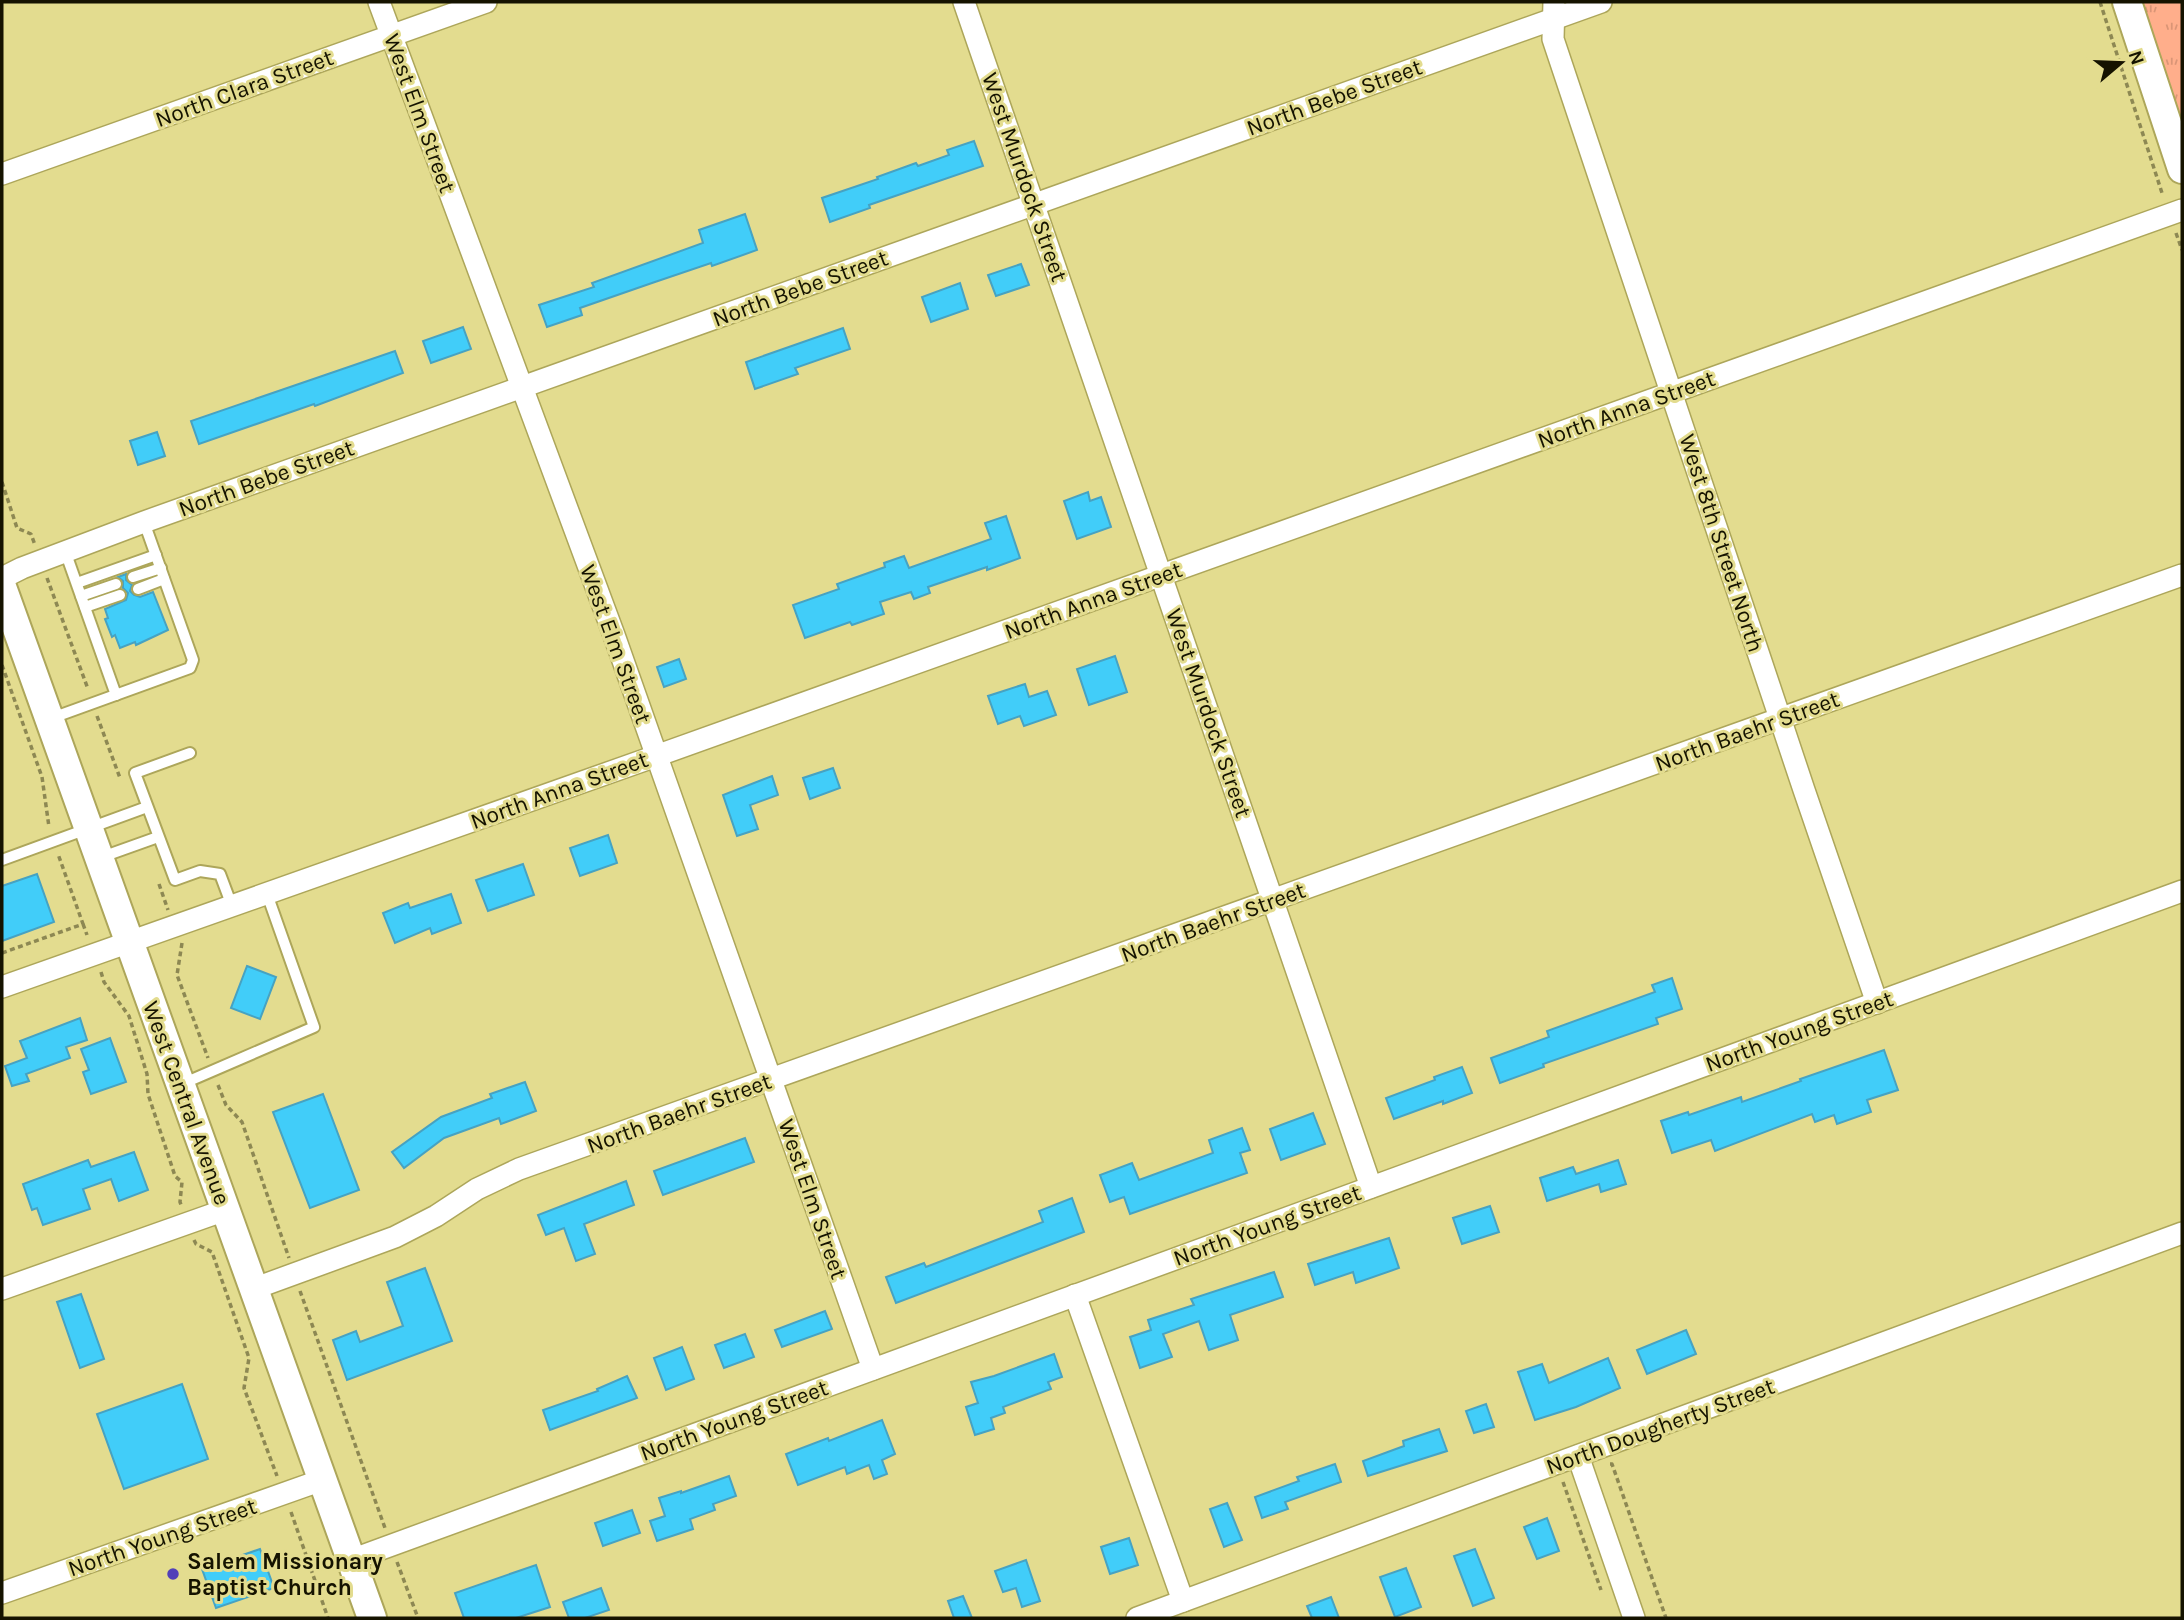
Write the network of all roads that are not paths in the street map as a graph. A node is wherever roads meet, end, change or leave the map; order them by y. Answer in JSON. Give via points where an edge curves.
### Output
{"nodes":[{"id":1,"x":379,"y":2,"type":"edge"},
{"id":2,"x":486,"y":2,"type":"edge"},
{"id":3,"x":964,"y":2,"type":"edge"},
{"id":4,"x":1601,"y":2,"type":"edge"},
{"id":5,"x":2127,"y":2,"type":"edge"},
{"id":6,"x":1554,"y":10,"type":"edge"},
{"id":7,"x":391,"y":36,"type":"junction"},
{"id":8,"x":2180,"y":154,"type":"edge"},
{"id":9,"x":2,"y":174,"type":"edge"},
{"id":10,"x":1034,"y":205,"type":"junction"},
{"id":11,"x":2176,"y":212,"type":"edge"},
{"id":12,"x":522,"y":388,"type":"junction"},
{"id":13,"x":1672,"y":393,"type":"junction"},
{"id":14,"x":144,"y":522,"type":"junction"},
{"id":15,"x":65,"y":551,"type":"junction"},
{"id":16,"x":156,"y":555,"type":"junction"},
{"id":17,"x":162,"y":573,"type":"junction"},
{"id":18,"x":1162,"y":575,"type":"junction"},
{"id":19,"x":2182,"y":575,"type":"edge"},
{"id":20,"x":133,"y":577,"type":"dead end"},
{"id":21,"x":2,"y":578,"type":"edge"},
{"id":22,"x":77,"y":583,"type":"junction"},
{"id":23,"x":116,"y":583,"type":"dead end"},
{"id":24,"x":2,"y":587,"type":"edge"},
{"id":25,"x":138,"y":589,"type":"dead end"},
{"id":26,"x":120,"y":595,"type":"dead end"},
{"id":27,"x":81,"y":596,"type":"junction"},
{"id":28,"x":85,"y":607,"type":"junction"},
{"id":29,"x":116,"y":695,"type":"junction"},
{"id":30,"x":49,"y":719,"type":"junction"},
{"id":31,"x":1780,"y":719,"type":"junction"},
{"id":32,"x":190,"y":753,"type":"dead end"},
{"id":33,"x":656,"y":756,"type":"junction"},
{"id":34,"x":147,"y":807,"type":"junction"},
{"id":35,"x":89,"y":829,"type":"junction"},
{"id":36,"x":158,"y":837,"type":"junction"},
{"id":37,"x":99,"y":858,"type":"junction"},
{"id":38,"x":2,"y":860,"type":"edge"},
{"id":39,"x":2182,"y":891,"type":"edge"},
{"id":40,"x":267,"y":894,"type":"junction"},
{"id":41,"x":1273,"y":901,"type":"junction"},
{"id":42,"x":232,"y":906,"type":"junction"},
{"id":43,"x":129,"y":943,"type":"junction"},
{"id":44,"x":2,"y":987,"type":"edge"},
{"id":45,"x":1877,"y":1003,"type":"junction"},
{"id":46,"x":771,"y":1080,"type":"junction"},
{"id":47,"x":180,"y":1085,"type":"junction"},
{"id":48,"x":1371,"y":1187,"type":"junction"},
{"id":49,"x":225,"y":1210,"type":"junction"},
{"id":50,"x":2182,"y":1233,"type":"edge"},
{"id":51,"x":253,"y":1289,"type":"junction"},
{"id":52,"x":2,"y":1290,"type":"edge"},
{"id":53,"x":1075,"y":1295,"type":"junction"},
{"id":54,"x":873,"y":1369,"type":"junction"},
{"id":55,"x":1578,"y":1457,"type":"junction"},
{"id":56,"x":322,"y":1480,"type":"junction"},
{"id":57,"x":351,"y":1560,"type":"junction"},
{"id":58,"x":2,"y":1593,"type":"edge"},
{"id":59,"x":1183,"y":1601,"type":"junction"},
{"id":60,"x":372,"y":1618,"type":"edge"},
{"id":61,"x":1137,"y":1618,"type":"edge"},
{"id":62,"x":1634,"y":1618,"type":"edge"}],
"edges":[{"from":1,"to":7,"type":"street","name":"West Elm Street"},
{"from":2,"to":7,"type":"street","name":"North Clara Street"},
{"from":3,"to":10,"type":"street","name":"West Murdock Street"},
{"from":4,"to":6,"type":"street","name":"North Bebe Street"},
{"from":5,"to":8,"type":"main road"},
{"from":6,"to":10,"type":"street","name":"North Bebe Street"},
{"from":6,"to":13,"type":"street","name":"West 8th Street North","via":[[1553,39]]},
{"from":7,"to":9,"type":"street","name":"North Clara Street"},
{"from":7,"to":12,"type":"street","name":"West Elm Street"},
{"from":10,"to":12,"type":"street","name":"North Bebe Street"},
{"from":10,"to":18,"type":"street","name":"West Murdock Street"},
{"from":11,"to":13,"type":"street","name":"North Anna Street"},
{"from":12,"to":14,"type":"street","name":"North Bebe Street"},
{"from":12,"to":33,"type":"street","name":"West Elm Street"},
{"from":13,"to":18,"type":"street","name":"North Anna Street"},
{"from":13,"to":31,"type":"street","name":"West 8th Street North"},
{"from":14,"to":15,"type":"street","name":"North Bebe Street"},
{"from":14,"to":16,"type":"lane"},
{"from":15,"to":21,"type":"street","name":"North Bebe Street"},
{"from":15,"to":22,"type":"lane"},
{"from":16,"to":17,"type":"lane"},
{"from":16,"to":22,"type":"lane"},
{"from":17,"to":20,"type":"lane"},
{"from":17,"to":25,"type":"lane"},
{"from":17,"to":29,"type":"lane","via":[[193,660],[190,668]]},
{"from":18,"to":33,"type":"street","name":"North Anna Street"},
{"from":18,"to":41,"type":"street","name":"West Murdock Street"},
{"from":19,"to":31,"type":"street","name":"North Baehr Street"},
{"from":22,"to":27,"type":"lane"},
{"from":23,"to":27,"type":"lane"},
{"from":24,"to":30,"type":"main road","name":"West Central Avenue"},
{"from":26,"to":28,"type":"lane"},
{"from":27,"to":28,"type":"lane"},
{"from":28,"to":29,"type":"lane"},
{"from":29,"to":30,"type":"lane"},
{"from":30,"to":35,"type":"main road","name":"West Central Avenue"},
{"from":31,"to":41,"type":"street","name":"North Baehr Street"},
{"from":31,"to":45,"type":"street","name":"West 8th Street North"},
{"from":32,"to":34,"type":"lane","via":[[135,773]]},
{"from":33,"to":40,"type":"street","name":"North Anna Street"},
{"from":33,"to":46,"type":"street","name":"West Elm Street"},
{"from":34,"to":35,"type":"lane"},
{"from":34,"to":36,"type":"lane"},
{"from":35,"to":37,"type":"main road","name":"West Central Avenue"},
{"from":35,"to":38,"type":"lane"},
{"from":36,"to":37,"type":"lane"},
{"from":36,"to":42,"type":"lane","via":[[175,880],[200,871],[220,874]]},
{"from":37,"to":43,"type":"main road","name":"West Central Avenue"},
{"from":39,"to":45,"type":"street","name":"North Young Street"},
{"from":40,"to":42,"type":"street","name":"North Anna Street"},
{"from":40,"to":47,"type":"lane","via":[[314,1027]]},
{"from":41,"to":46,"type":"street","name":"North Baehr Street"},
{"from":41,"to":48,"type":"street","name":"West Murdock Street"},
{"from":42,"to":43,"type":"street","name":"North Anna Street"},
{"from":43,"to":44,"type":"street","name":"North Anna Street"},
{"from":43,"to":47,"type":"main road","name":"West Central Avenue"},
{"from":45,"to":48,"type":"street","name":"North Young Street"},
{"from":46,"to":51,"type":"street","name":"North Baehr Street","via":[[519,1169],[395,1237]]},
{"from":46,"to":54,"type":"street","name":"West Elm Street"},
{"from":47,"to":49,"type":"main road","name":"West Central Avenue"},
{"from":48,"to":53,"type":"street","name":"North Young Street"},
{"from":49,"to":51,"type":"main road","name":"West Central Avenue"},
{"from":49,"to":52,"type":"street"},
{"from":50,"to":55,"type":"street","name":"North Dougherty Street"},
{"from":51,"to":56,"type":"main road","name":"West Central Avenue"},
{"from":53,"to":54,"type":"street","name":"North Young Street"},
{"from":53,"to":59,"type":"street"},
{"from":54,"to":57,"type":"street","name":"North Young Street"},
{"from":55,"to":59,"type":"street","name":"North Dougherty Street"},
{"from":55,"to":62,"type":"street"},
{"from":56,"to":57,"type":"main road","name":"West Central Avenue"},
{"from":56,"to":58,"type":"street","name":"North Young Street"},
{"from":57,"to":60,"type":"main road","name":"West Central Avenue"},
{"from":59,"to":61,"type":"street","name":"North Dougherty Street"}]}
